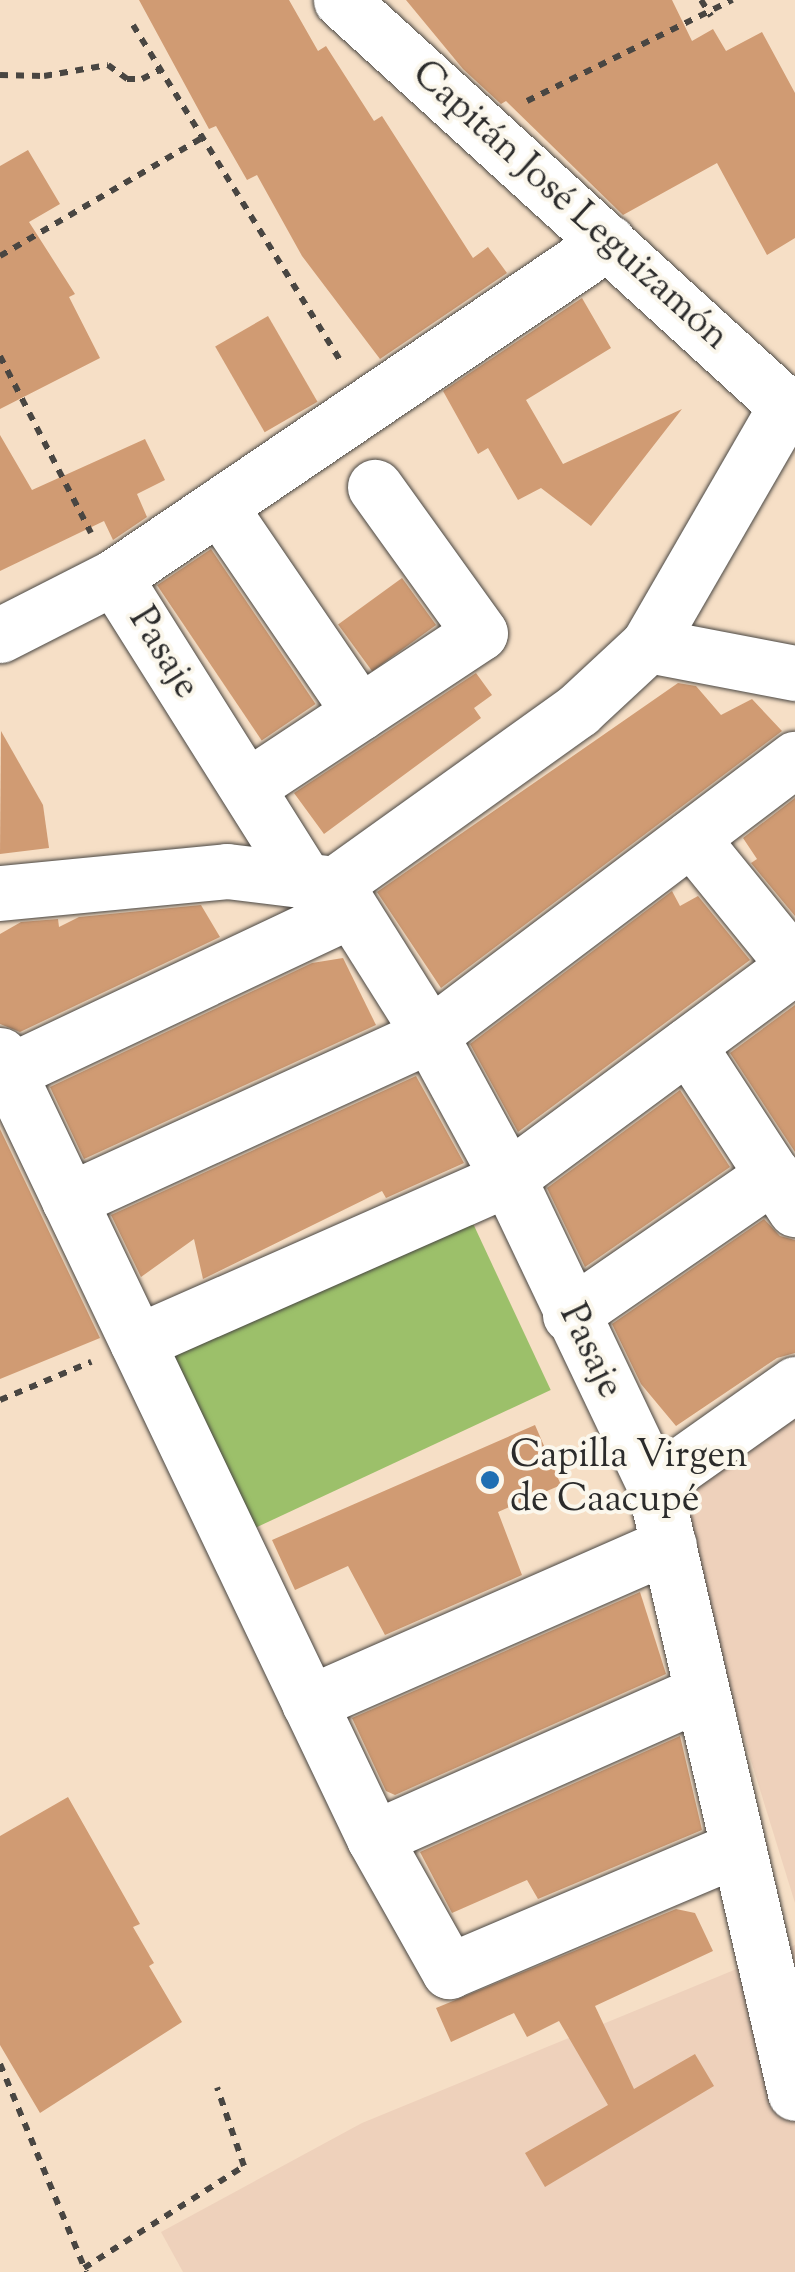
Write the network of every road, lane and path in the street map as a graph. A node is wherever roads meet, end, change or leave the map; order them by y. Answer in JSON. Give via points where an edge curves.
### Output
{"nodes":[{"id":1,"x":341,"y":0,"type":"edge"},
{"id":2,"x":701,"y":0,"type":"edge"},
{"id":3,"x":732,"y":0,"type":"edge"},
{"id":4,"x":710,"y":16,"type":"junction"},
{"id":5,"x":133,"y":25,"type":"dead end"},
{"id":6,"x":160,"y":70,"type":"junction"},
{"id":7,"x":0,"y":75,"type":"edge"},
{"id":8,"x":480,"y":123,"type":"junction"},
{"id":9,"x":200,"y":139,"type":"junction"},
{"id":10,"x":608,"y":242,"type":"junction"},
{"id":11,"x":0,"y":256,"type":"edge"},
{"id":12,"x":0,"y":356,"type":"edge"},
{"id":13,"x":368,"y":406,"type":"junction"},
{"id":14,"x":791,"y":410,"type":"edge"},
{"id":15,"x":375,"y":487,"type":"dead end"},
{"id":16,"x":219,"y":506,"type":"junction"},
{"id":17,"x":114,"y":578,"type":"junction"},
{"id":18,"x":0,"y":635,"type":"edge"},
{"id":19,"x":648,"y":646,"type":"junction"},
{"id":20,"x":795,"y":673,"type":"edge"},
{"id":21,"x":360,"y":714,"type":"junction"},
{"id":22,"x":795,"y":759,"type":"edge"},
{"id":23,"x":247,"y":787,"type":"junction"},
{"id":24,"x":691,"y":838,"type":"junction"},
{"id":25,"x":331,"y":892,"type":"junction"},
{"id":26,"x":0,"y":893,"type":"edge"},
{"id":27,"x":430,"y":1034,"type":"junction"},
{"id":28,"x":688,"y":1045,"type":"junction"},
{"id":29,"x":4,"y":1064,"type":"edge"},
{"id":30,"x":508,"y":1178,"type":"junction"},
{"id":31,"x":784,"y":1192,"type":"edge"},
{"id":32,"x":69,"y":1200,"type":"junction"},
{"id":33,"x":570,"y":1315,"type":"junction"},
{"id":34,"x":137,"y":1342,"type":"junction"},
{"id":35,"x":795,"y":1384,"type":"edge"},
{"id":36,"x":0,"y":1400,"type":"edge"},
{"id":37,"x":654,"y":1484,"type":"junction"},
{"id":38,"x":669,"y":1546,"type":"junction"},
{"id":39,"x":700,"y":1693,"type":"junction"},
{"id":40,"x":309,"y":1703,"type":"junction"},
{"id":41,"x":374,"y":1838,"type":"junction"},
{"id":42,"x":736,"y":1849,"type":"junction"},
{"id":43,"x":0,"y":2064,"type":"edge"},
{"id":44,"x":217,"y":2088,"type":"dead end"},
{"id":45,"x":795,"y":2094,"type":"edge"},
{"id":46,"x":85,"y":2270,"type":"edge"}],
"edges":[{"from":1,"to":8,"type":"street","name":"Capitán José Leguizamón"},
{"from":2,"to":4,"type":"path"},
{"from":3,"to":4,"type":"path"},
{"from":4,"to":8,"type":"path"},
{"from":5,"to":6,"type":"path"},
{"from":6,"to":7,"type":"path","via":[[142,80],[127,80],[108,64],[44,76]]},
{"from":6,"to":9,"type":"path"},
{"from":8,"to":10,"type":"street","name":"Capitán José Leguizamón"},
{"from":9,"to":11,"type":"path"},
{"from":9,"to":13,"type":"path"},
{"from":10,"to":13,"type":"street"},
{"from":10,"to":14,"type":"street","name":"Capitán José Leguizamón"},
{"from":12,"to":17,"type":"path"},
{"from":13,"to":16,"type":"street"},
{"from":14,"to":19,"type":"street"},
{"from":15,"to":21,"type":"street","via":[[480,633]]},
{"from":16,"to":17,"type":"street"},
{"from":16,"to":21,"type":"street"},
{"from":17,"to":18,"type":"street"},
{"from":17,"to":23,"type":"street","name":"Pasaje"},
{"from":19,"to":20,"type":"street"},
{"from":19,"to":25,"type":"street","via":[[578,710]]},
{"from":21,"to":23,"type":"street"},
{"from":22,"to":24,"type":"street"},
{"from":23,"to":25,"type":"street","name":"Pasaje"},
{"from":24,"to":27,"type":"street"},
{"from":24,"to":28,"type":"street","via":[[795,966]]},
{"from":25,"to":26,"type":"street","via":[[227,872]]},
{"from":25,"to":27,"type":"street","name":"Pasaje"},
{"from":25,"to":29,"type":"street"},
{"from":27,"to":30,"type":"street","name":"Pasaje"},
{"from":27,"to":32,"type":"street"},
{"from":28,"to":30,"type":"street"},
{"from":28,"to":31,"type":"street"},
{"from":29,"to":32,"type":"street"},
{"from":30,"to":33,"type":"street","name":"Pasaje"},
{"from":30,"to":34,"type":"street"},
{"from":31,"to":33,"type":"street"},
{"from":32,"to":34,"type":"street"},
{"from":33,"to":37,"type":"street","name":"Pasaje"},
{"from":34,"to":36,"type":"path"},
{"from":34,"to":40,"type":"street"},
{"from":35,"to":37,"type":"street"},
{"from":37,"to":38,"type":"street","name":"Pasaje"},
{"from":38,"to":39,"type":"street","name":"Pasaje"},
{"from":38,"to":40,"type":"street"},
{"from":39,"to":41,"type":"street"},
{"from":39,"to":42,"type":"street","name":"Pasaje"},
{"from":40,"to":41,"type":"street"},
{"from":41,"to":42,"type":"street","via":[[449,1970]]},
{"from":42,"to":45,"type":"street","name":"Pasaje"},
{"from":43,"to":46,"type":"path"},
{"from":44,"to":46,"type":"path","via":[[244,2166]]}]}
